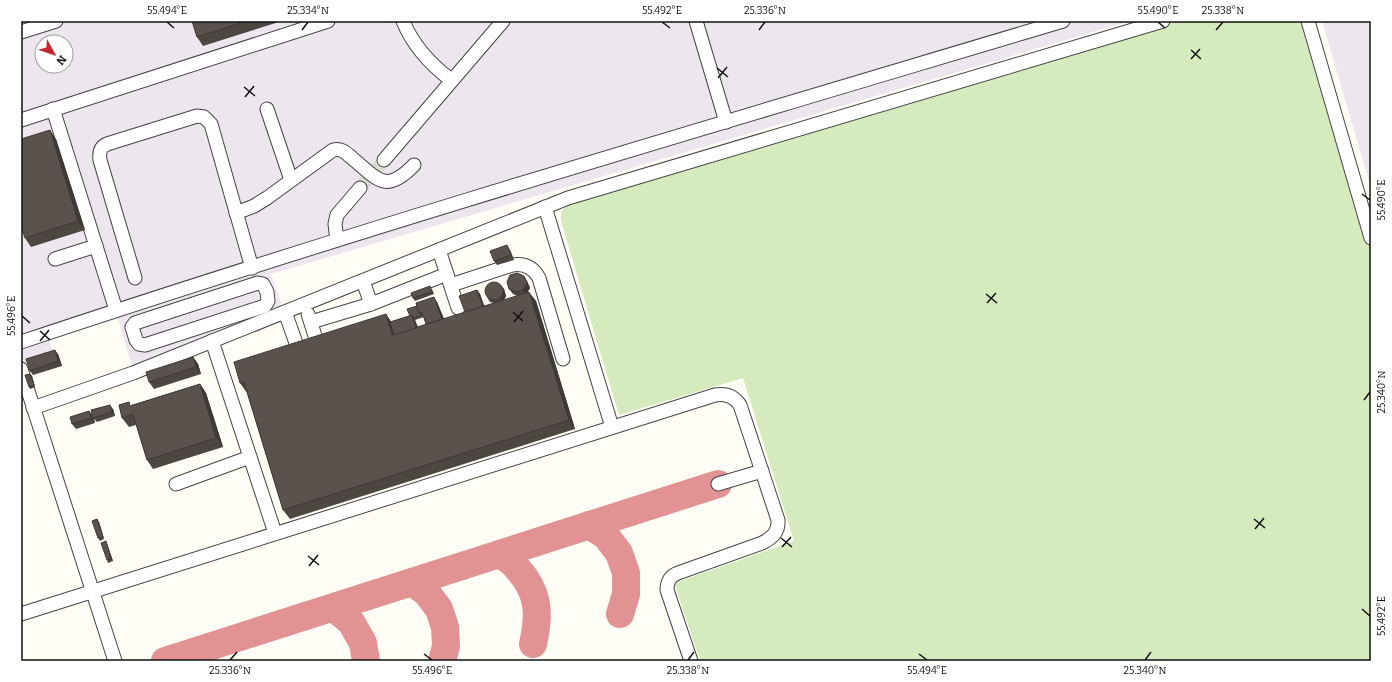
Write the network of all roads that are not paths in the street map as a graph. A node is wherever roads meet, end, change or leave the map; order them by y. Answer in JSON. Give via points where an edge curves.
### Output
{"nodes":[{"id":1,"x":56,"y":21,"type":"edge"},
{"id":2,"x":328,"y":21,"type":"edge"},
{"id":3,"x":403,"y":21,"type":"edge"},
{"id":4,"x":503,"y":21,"type":"edge"},
{"id":5,"x":696,"y":21,"type":"edge"},
{"id":6,"x":1063,"y":21,"type":"edge"},
{"id":7,"x":1163,"y":21,"type":"edge"},
{"id":8,"x":1308,"y":21,"type":"edge"},
{"id":9,"x":21,"y":32,"type":"edge"},
{"id":10,"x":451,"y":80,"type":"junction"},
{"id":11,"x":267,"y":108,"type":"dead end"},
{"id":12,"x":52,"y":109,"type":"junction"},
{"id":13,"x":21,"y":120,"type":"edge"},
{"id":14,"x":726,"y":122,"type":"junction"},
{"id":15,"x":384,"y":160,"type":"tunnel mouth"},
{"id":16,"x":414,"y":164,"type":"dead end"},
{"id":17,"x":291,"y":180,"type":"junction"},
{"id":18,"x":360,"y":188,"type":"tunnel mouth"},
{"id":19,"x":545,"y":207,"type":"junction"},
{"id":20,"x":236,"y":213,"type":"junction"},
{"id":21,"x":1371,"y":238,"type":"edge"},
{"id":22,"x":337,"y":240,"type":"junction"},
{"id":23,"x":96,"y":246,"type":"junction"},
{"id":24,"x":439,"y":250,"type":"junction"},
{"id":25,"x":55,"y":259,"type":"dead end"},
{"id":26,"x":252,"y":268,"type":"junction"},
{"id":27,"x":135,"y":278,"type":"dead end"},
{"id":28,"x":449,"y":280,"type":"junction"},
{"id":29,"x":363,"y":281,"type":"junction"},
{"id":30,"x":304,"y":304,"type":"junction"},
{"id":31,"x":371,"y":304,"type":"junction"},
{"id":32,"x":122,"y":308,"type":"junction"},
{"id":33,"x":458,"y":308,"type":"dead end"},
{"id":34,"x":285,"y":312,"type":"junction"},
{"id":35,"x":311,"y":322,"type":"junction"},
{"id":36,"x":133,"y":326,"type":"junction"},
{"id":37,"x":316,"y":339,"type":"edge"},
{"id":38,"x":212,"y":341,"type":"junction"},
{"id":39,"x":21,"y":342,"type":"edge"},
{"id":40,"x":296,"y":343,"type":"edge"},
{"id":41,"x":563,"y":358,"type":"dead end"},
{"id":42,"x":22,"y":377,"type":"edge"},
{"id":43,"x":33,"y":408,"type":"junction"},
{"id":44,"x":612,"y":427,"type":"junction"},
{"id":45,"x":250,"y":457,"type":"junction"},
{"id":46,"x":762,"y":471,"type":"junction"},
{"id":47,"x":176,"y":484,"type":"dead end"},
{"id":48,"x":718,"y":484,"type":"dead end"},
{"id":49,"x":275,"y":533,"type":"junction"},
{"id":50,"x":93,"y":592,"type":"junction"},
{"id":51,"x":21,"y":614,"type":"edge"},
{"id":52,"x":115,"y":661,"type":"edge"},
{"id":53,"x":691,"y":661,"type":"edge"}],
"edges":[{"from":1,"to":9,"type":"lane"},
{"from":2,"to":12,"type":"lane"},
{"from":3,"to":10,"type":"lane","via":[[421,52]]},
{"from":4,"to":10,"type":"lane"},
{"from":5,"to":14,"type":"lane"},
{"from":6,"to":14,"type":"lane"},
{"from":7,"to":19,"type":"lane","via":[[588,191]]},
{"from":8,"to":21,"type":"lane"},
{"from":10,"to":15,"type":"lane"},
{"from":11,"to":17,"type":"lane"},
{"from":12,"to":13,"type":"lane"},
{"from":12,"to":23,"type":"lane"},
{"from":14,"to":22,"type":"lane"},
{"from":16,"to":17,"type":"lane","via":[[398,179],[386,182],[375,177],[338,149],[329,152]]},
{"from":17,"to":20,"type":"lane","via":[[261,202]]},
{"from":18,"to":22,"type":"lane","via":[[338,212]]},
{"from":19,"to":24,"type":"lane"},
{"from":19,"to":44,"type":"lane"},
{"from":20,"to":26,"type":"lane"},
{"from":20,"to":27,"type":"lane","via":[[211,124],[204,117],[197,116],[104,146],[100,156]]},
{"from":22,"to":26,"type":"lane"},
{"from":23,"to":25,"type":"lane"},
{"from":23,"to":32,"type":"lane"},
{"from":24,"to":28,"type":"lane"},
{"from":24,"to":29,"type":"lane"},
{"from":26,"to":32,"type":"lane"},
{"from":28,"to":31,"type":"lane"},
{"from":28,"to":33,"type":"lane"},
{"from":28,"to":41,"type":"lane","via":[[512,265],[525,265],[531,268],[539,278]]},
{"from":29,"to":30,"type":"lane"},
{"from":29,"to":31,"type":"lane"},
{"from":30,"to":34,"type":"lane"},
{"from":30,"to":35,"type":"lane"},
{"from":31,"to":35,"type":"lane"},
{"from":32,"to":36,"type":"lane"},
{"from":32,"to":39,"type":"lane"},
{"from":34,"to":38,"type":"lane"},
{"from":34,"to":40,"type":"lane"},
{"from":35,"to":37,"type":"lane"},
{"from":36,"to":36,"type":"lane","via":[[137,342],[145,345],[265,306],[268,301],[267,292],[263,284],[258,283],[135,323]]},
{"from":38,"to":43,"type":"lane","via":[[120,378]]},
{"from":38,"to":45,"type":"lane"},
{"from":42,"to":43,"type":"lane"},
{"from":43,"to":50,"type":"lane"},
{"from":44,"to":46,"type":"lane","via":[[715,395],[727,394],[740,405]]},
{"from":44,"to":49,"type":"lane"},
{"from":45,"to":47,"type":"lane"},
{"from":45,"to":49,"type":"lane"},
{"from":46,"to":48,"type":"lane"},
{"from":46,"to":53,"type":"lane","via":[[778,520],[775,534],[762,543],[678,572],[667,584]]},
{"from":49,"to":50,"type":"lane"},
{"from":50,"to":51,"type":"lane"},
{"from":50,"to":52,"type":"lane"}]}
